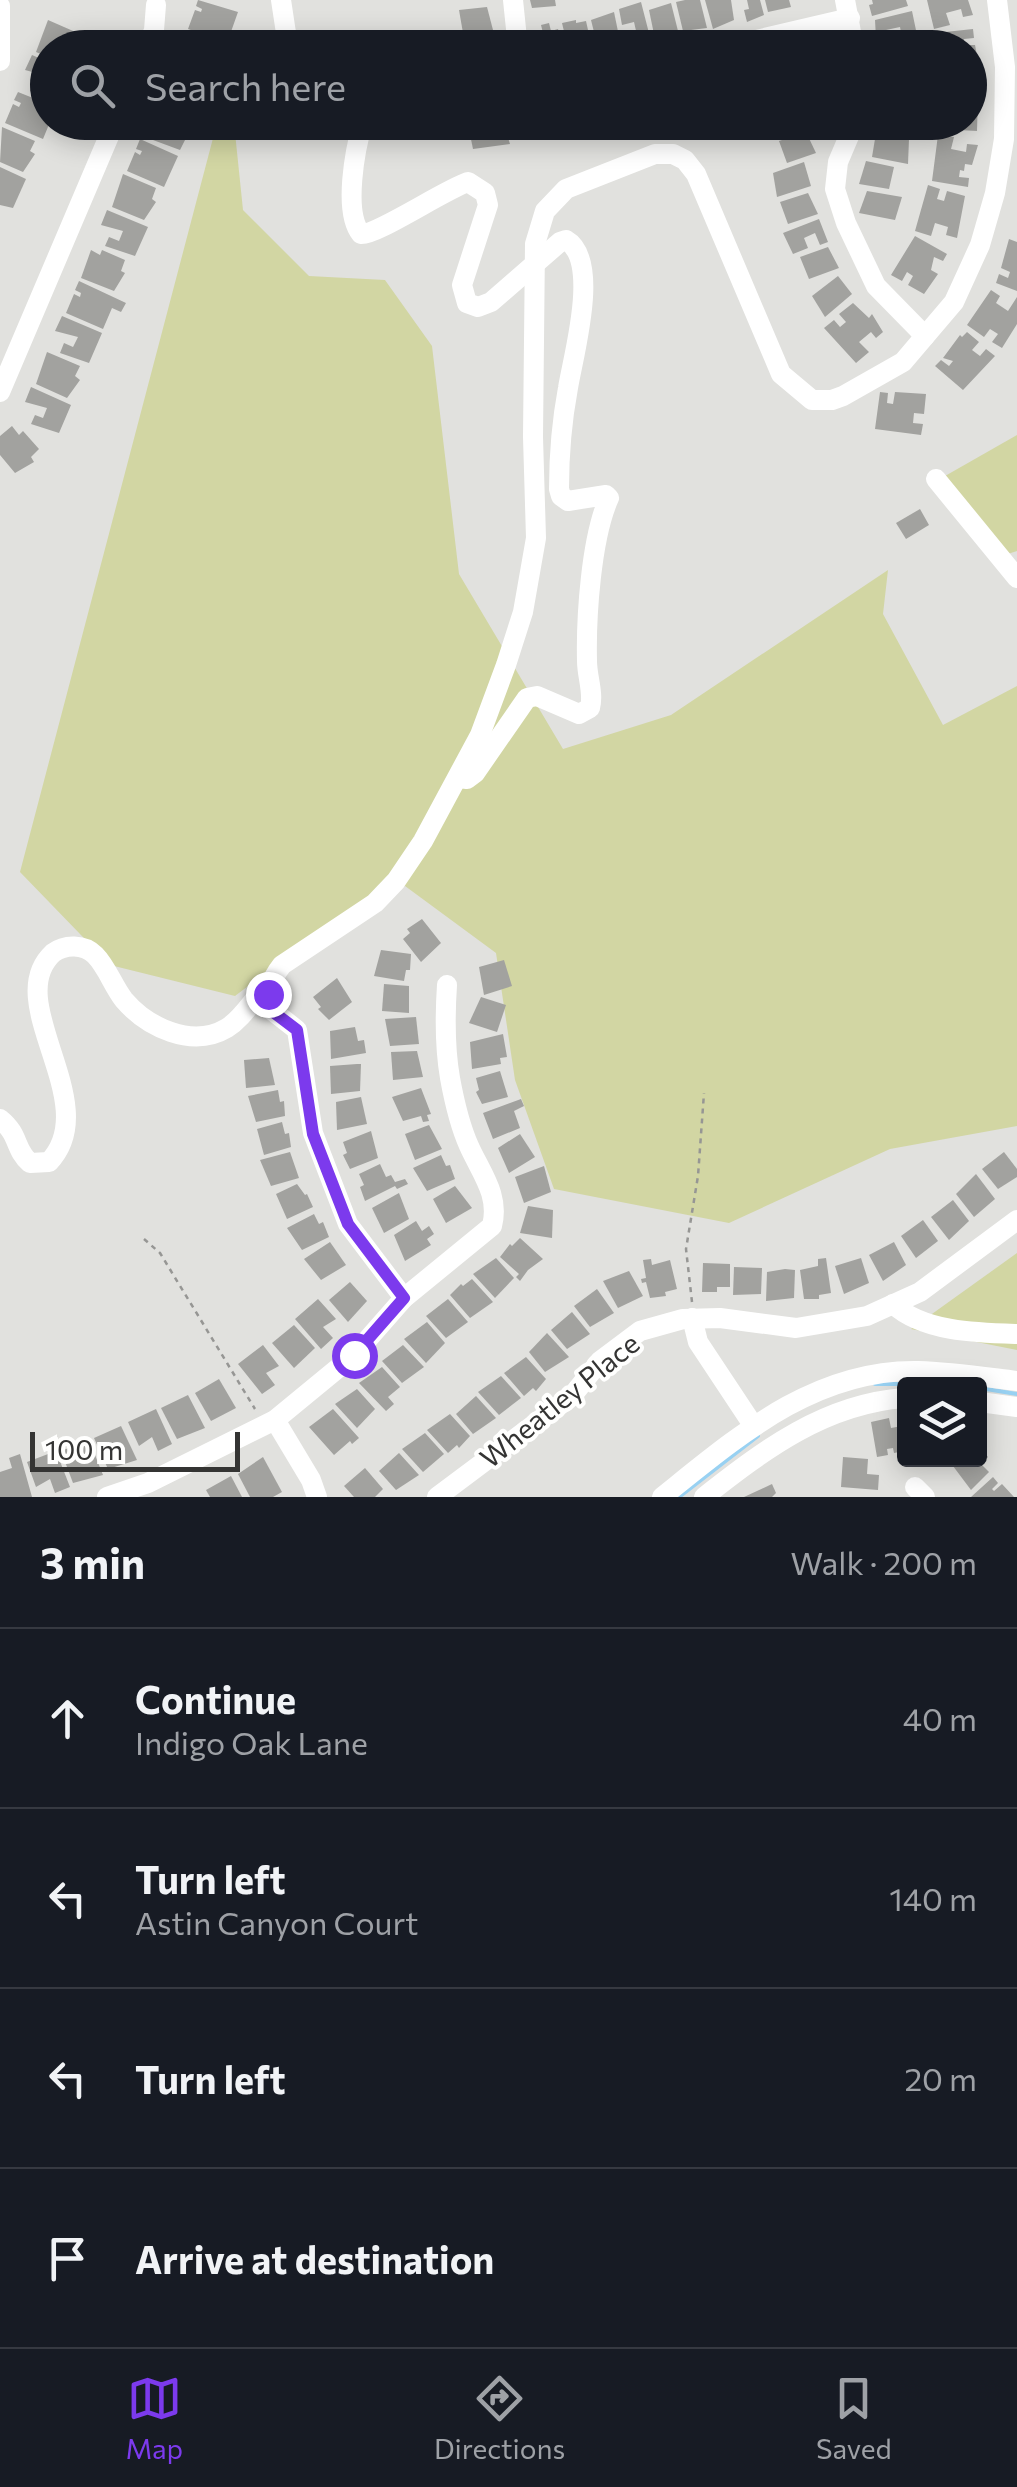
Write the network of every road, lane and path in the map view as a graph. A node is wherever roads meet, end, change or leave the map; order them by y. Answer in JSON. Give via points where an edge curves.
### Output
{"nodes":[{"id":1,"x":17,"y":0,"type":"edge"},
{"id":2,"x":281,"y":0,"type":"edge"},
{"id":3,"x":513,"y":0,"type":"edge"},
{"id":4,"x":996,"y":0,"type":"edge"},
{"id":5,"x":156,"y":5,"type":"dead end"},
{"id":6,"x":0,"y":6,"type":"edge"},
{"id":7,"x":847,"y":9,"type":"edge"},
{"id":8,"x":154,"y":30,"type":"edge"},
{"id":9,"x":286,"y":30,"type":"edge"},
{"id":10,"x":516,"y":30,"type":"edge"},
{"id":11,"x":780,"y":30,"type":"edge"},
{"id":12,"x":0,"y":61,"type":"edge"},
{"id":13,"x":107,"y":140,"type":"edge"},
{"id":14,"x":358,"y":140,"type":"edge"},
{"id":15,"x":847,"y":140,"type":"edge"},
{"id":16,"x":536,"y":264,"type":"junction"},
{"id":17,"x":925,"y":336,"type":"junction"},
{"id":18,"x":0,"y":392,"type":"edge"},
{"id":19,"x":936,"y":478,"type":"dead end"},
{"id":20,"x":1017,"y":578,"type":"edge"},
{"id":21,"x":458,"y":778,"type":"junction"},
{"id":22,"x":447,"y":985,"type":"dead end"},
{"id":23,"x":268,"y":994,"type":"junction"},
{"id":24,"x":704,"y":1093,"type":"dead end"},
{"id":25,"x":0,"y":1119,"type":"edge"},
{"id":26,"x":1017,"y":1220,"type":"edge"},
{"id":27,"x":144,"y":1238,"type":"dead end"},
{"id":28,"x":404,"y":1298,"type":"junction"},
{"id":29,"x":893,"y":1304,"type":"junction"},
{"id":30,"x":692,"y":1311,"type":"junction"},
{"id":31,"x":1017,"y":1334,"type":"edge"},
{"id":32,"x":1017,"y":1381,"type":"edge"},
{"id":33,"x":897,"y":1399,"type":"edge"},
{"id":34,"x":987,"y":1403,"type":"edge"},
{"id":35,"x":1017,"y":1407,"type":"edge"},
{"id":36,"x":256,"y":1410,"type":"dead end"},
{"id":37,"x":275,"y":1420,"type":"junction"},
{"id":38,"x":753,"y":1425,"type":"junction"},
{"id":39,"x":107,"y":1497,"type":"edge"},
{"id":40,"x":317,"y":1497,"type":"edge"},
{"id":41,"x":437,"y":1497,"type":"edge"},
{"id":42,"x":662,"y":1497,"type":"edge"},
{"id":43,"x":704,"y":1497,"type":"edge"}],
"edges":[{"from":1,"to":6,"type":"street"},
{"from":2,"to":9,"type":"street"},
{"from":3,"to":10,"type":"street"},
{"from":4,"to":17,"type":"street","via":[[1005,67],[995,194],[954,302]]},
{"from":5,"to":8,"type":"street"},
{"from":6,"to":12,"type":"street"},
{"from":7,"to":11,"type":"street"},
{"from":13,"to":18,"type":"street"},
{"from":14,"to":16,"type":"street","via":[[352,204],[362,234],[468,182],[485,193],[488,206],[462,285],[468,302],[491,302]]},
{"from":15,"to":17,"type":"street","via":[[834,189],[846,224],[876,286]]},
{"from":16,"to":17,"type":"street","via":[[538,226],[566,189],[644,157],[673,154],[696,174],[772,357],[797,391],[832,400],[903,362]]},
{"from":16,"to":21,"type":"street","via":[[534,558],[506,665]]},
{"from":16,"to":21,"type":"street","via":[[566,240],[576,247],[583,272],[559,477],[561,496],[572,501],[609,498],[594,554],[587,662],[592,699],[579,714],[542,698],[522,700],[474,773]]},
{"from":19,"to":20,"type":"street"},
{"from":21,"to":23,"type":"street","via":[[396,881],[375,903],[282,965]]},
{"from":22,"to":28,"type":"street","via":[[450,1078],[467,1143],[496,1210],[492,1226]]},
{"from":23,"to":25,"type":"street","via":[[258,995],[223,1030],[164,1031],[132,1009],[93,953],[74,946],[59,950],[40,970],[36,990],[65,1106],[58,1152],[44,1164],[30,1163]]},
{"from":23,"to":28,"type":"street","via":[[268,1008],[297,1030],[313,1134],[348,1224]]},
{"from":24,"to":30,"type":"path","via":[[686,1249]]},
{"from":26,"to":29,"type":"street","name":"Wheatley Place","via":[[920,1292]]},
{"from":27,"to":36,"type":"path","via":[[160,1252]]},
{"from":28,"to":37,"type":"street","via":[[354,1355]]},
{"from":29,"to":30,"type":"street","name":"Wheatley Place","via":[[867,1316],[796,1328]]},
{"from":29,"to":31,"type":"street","via":[[915,1320]]},
{"from":30,"to":38,"type":"street","via":[[698,1342]]},
{"from":30,"to":41,"type":"street","name":"Wheatley Place","via":[[640,1331],[600,1361],[572,1396]]},
{"from":32,"to":38,"type":"street","via":[[884,1374],[810,1394]]},
{"from":33,"to":43,"type":"street","via":[[810,1422]]},
{"from":34,"to":35,"type":"street"},
{"from":37,"to":39,"type":"street"},
{"from":37,"to":40,"type":"street"},
{"from":38,"to":42,"type":"street"}]}
